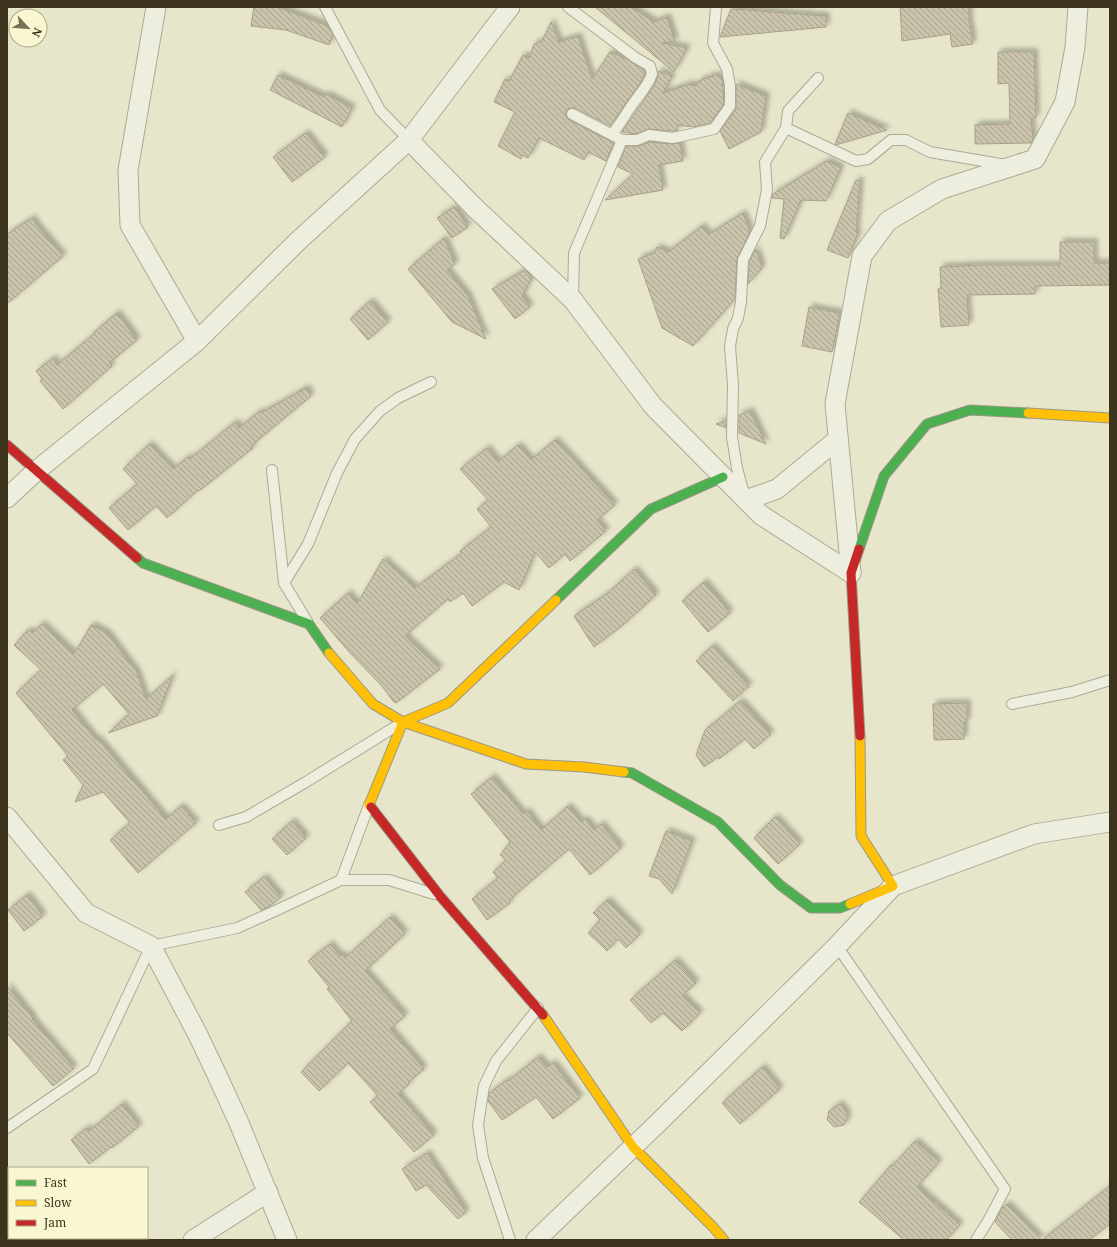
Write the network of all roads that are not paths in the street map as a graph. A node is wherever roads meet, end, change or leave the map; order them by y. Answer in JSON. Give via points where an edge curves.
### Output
{"nodes":[{"id":1,"x":156,"y":7,"type":"edge"},
{"id":2,"x":325,"y":7,"type":"edge"},
{"id":3,"x":510,"y":7,"type":"edge"},
{"id":4,"x":568,"y":7,"type":"edge"},
{"id":5,"x":716,"y":7,"type":"edge"},
{"id":6,"x":1078,"y":7,"type":"edge"},
{"id":7,"x":818,"y":78,"type":"dead end"},
{"id":8,"x":572,"y":114,"type":"dead end"},
{"id":9,"x":786,"y":128,"type":"junction"},
{"id":10,"x":612,"y":134,"type":"junction"},
{"id":11,"x":409,"y":140,"type":"junction"},
{"id":12,"x":622,"y":140,"type":"junction"},
{"id":13,"x":1014,"y":166,"type":"junction"},
{"id":14,"x":573,"y":300,"type":"junction"},
{"id":15,"x":197,"y":341,"type":"junction"},
{"id":16,"x":431,"y":382,"type":"dead end"},
{"id":17,"x":1110,"y":418,"type":"edge"},
{"id":18,"x":838,"y":439,"type":"junction"},
{"id":19,"x":7,"y":445,"type":"edge"},
{"id":20,"x":272,"y":470,"type":"dead end"},
{"id":21,"x":36,"y":471,"type":"junction"},
{"id":22,"x":723,"y":477,"type":"junction"},
{"id":23,"x":13,"y":493,"type":"edge"},
{"id":24,"x":746,"y":500,"type":"junction"},
{"id":25,"x":7,"y":509,"type":"edge"},
{"id":26,"x":851,"y":573,"type":"junction"},
{"id":27,"x":284,"y":583,"type":"junction"},
{"id":28,"x":309,"y":624,"type":"junction"},
{"id":29,"x":1110,"y":680,"type":"edge"},
{"id":30,"x":1012,"y":704,"type":"dead end"},
{"id":31,"x":403,"y":722,"type":"junction"},
{"id":32,"x":369,"y":805,"type":"junction"},
{"id":33,"x":7,"y":817,"type":"edge"},
{"id":34,"x":1110,"y":822,"type":"edge"},
{"id":35,"x":219,"y":825,"type":"dead end"},
{"id":36,"x":341,"y":880,"type":"junction"},
{"id":37,"x":893,"y":886,"type":"junction"},
{"id":38,"x":440,"y":896,"type":"junction"},
{"id":39,"x":151,"y":946,"type":"junction"},
{"id":40,"x":837,"y":946,"type":"junction"},
{"id":41,"x":538,"y":1008,"type":"junction"},
{"id":42,"x":7,"y":1128,"type":"edge"},
{"id":43,"x":634,"y":1148,"type":"junction"},
{"id":44,"x":268,"y":1192,"type":"junction"},
{"id":45,"x":718,"y":1236,"type":"edge"},
{"id":46,"x":193,"y":1240,"type":"edge"},
{"id":47,"x":287,"y":1240,"type":"edge"},
{"id":48,"x":510,"y":1240,"type":"edge"},
{"id":49,"x":536,"y":1240,"type":"edge"},
{"id":50,"x":976,"y":1240,"type":"edge"}],
"edges":[{"from":1,"to":15,"type":"street","via":[[128,170],[130,225]]},
{"from":2,"to":11,"type":"lane","via":[[380,110]]},
{"from":3,"to":11,"type":"street"},
{"from":4,"to":10,"type":"lane","via":[[650,66],[650,81]]},
{"from":5,"to":12,"type":"lane","via":[[713,43],[727,69],[730,106],[714,129],[673,138],[649,135],[637,140]]},
{"from":6,"to":13,"type":"street","via":[[1076,47],[1065,102],[1035,159]]},
{"from":7,"to":9,"type":"lane","via":[[788,111]]},
{"from":8,"to":10,"type":"lane"},
{"from":9,"to":13,"type":"lane","via":[[856,161],[868,159],[891,140],[906,140],[930,152]]},
{"from":9,"to":24,"type":"lane","via":[[765,162],[767,190],[760,226],[743,260],[741,302],[730,346],[733,385],[732,437]]},
{"from":10,"to":12,"type":"lane"},
{"from":11,"to":14,"type":"street","via":[[474,207]]},
{"from":11,"to":15,"type":"street","via":[[298,241]]},
{"from":12,"to":14,"type":"lane","via":[[574,253]]},
{"from":13,"to":18,"type":"street","via":[[942,189],[888,221],[862,256],[835,404]]},
{"from":14,"to":22,"type":"street","via":[[653,406]]},
{"from":15,"to":21,"type":"street"},
{"from":16,"to":27,"type":"lane","via":[[398,398],[380,411],[355,439],[337,473],[308,544]]},
{"from":17,"to":26,"type":"street","via":[[970,410],[927,424],[884,476]]},
{"from":18,"to":24,"type":"street","via":[[777,489]]},
{"from":18,"to":26,"type":"street"},
{"from":19,"to":21,"type":"street"},
{"from":20,"to":27,"type":"lane"},
{"from":21,"to":23,"type":"street"},
{"from":21,"to":28,"type":"street","via":[[143,563]]},
{"from":22,"to":24,"type":"street"},
{"from":22,"to":31,"type":"street","via":[[651,509],[448,703]]},
{"from":23,"to":25,"type":"street"},
{"from":24,"to":26,"type":"street","via":[[761,515]]},
{"from":26,"to":37,"type":"street","via":[[860,727],[861,836]]},
{"from":27,"to":28,"type":"lane"},
{"from":28,"to":31,"type":"street","via":[[323,646],[373,704]]},
{"from":29,"to":30,"type":"lane","via":[[1072,692]]},
{"from":31,"to":32,"type":"street"},
{"from":31,"to":35,"type":"lane","via":[[246,817]]},
{"from":31,"to":37,"type":"street","via":[[526,764],[632,773],[718,822],[780,885],[811,908],[840,908]]},
{"from":32,"to":36,"type":"lane"},
{"from":32,"to":38,"type":"street"},
{"from":33,"to":39,"type":"street","via":[[86,913]]},
{"from":34,"to":37,"type":"street","via":[[1034,834]]},
{"from":36,"to":38,"type":"lane","via":[[389,880]]},
{"from":36,"to":39,"type":"lane","via":[[237,928]]},
{"from":37,"to":40,"type":"street"},
{"from":38,"to":41,"type":"street"},
{"from":39,"to":42,"type":"lane","via":[[93,1069]]},
{"from":39,"to":44,"type":"street","via":[[197,1033]]},
{"from":40,"to":43,"type":"street"},
{"from":40,"to":50,"type":"lane","via":[[1005,1189]]},
{"from":41,"to":43,"type":"street"},
{"from":41,"to":48,"type":"lane","via":[[496,1061],[484,1086],[478,1125],[483,1158]]},
{"from":43,"to":45,"type":"street"},
{"from":43,"to":49,"type":"street"},
{"from":44,"to":46,"type":"street"},
{"from":44,"to":47,"type":"street"}]}
